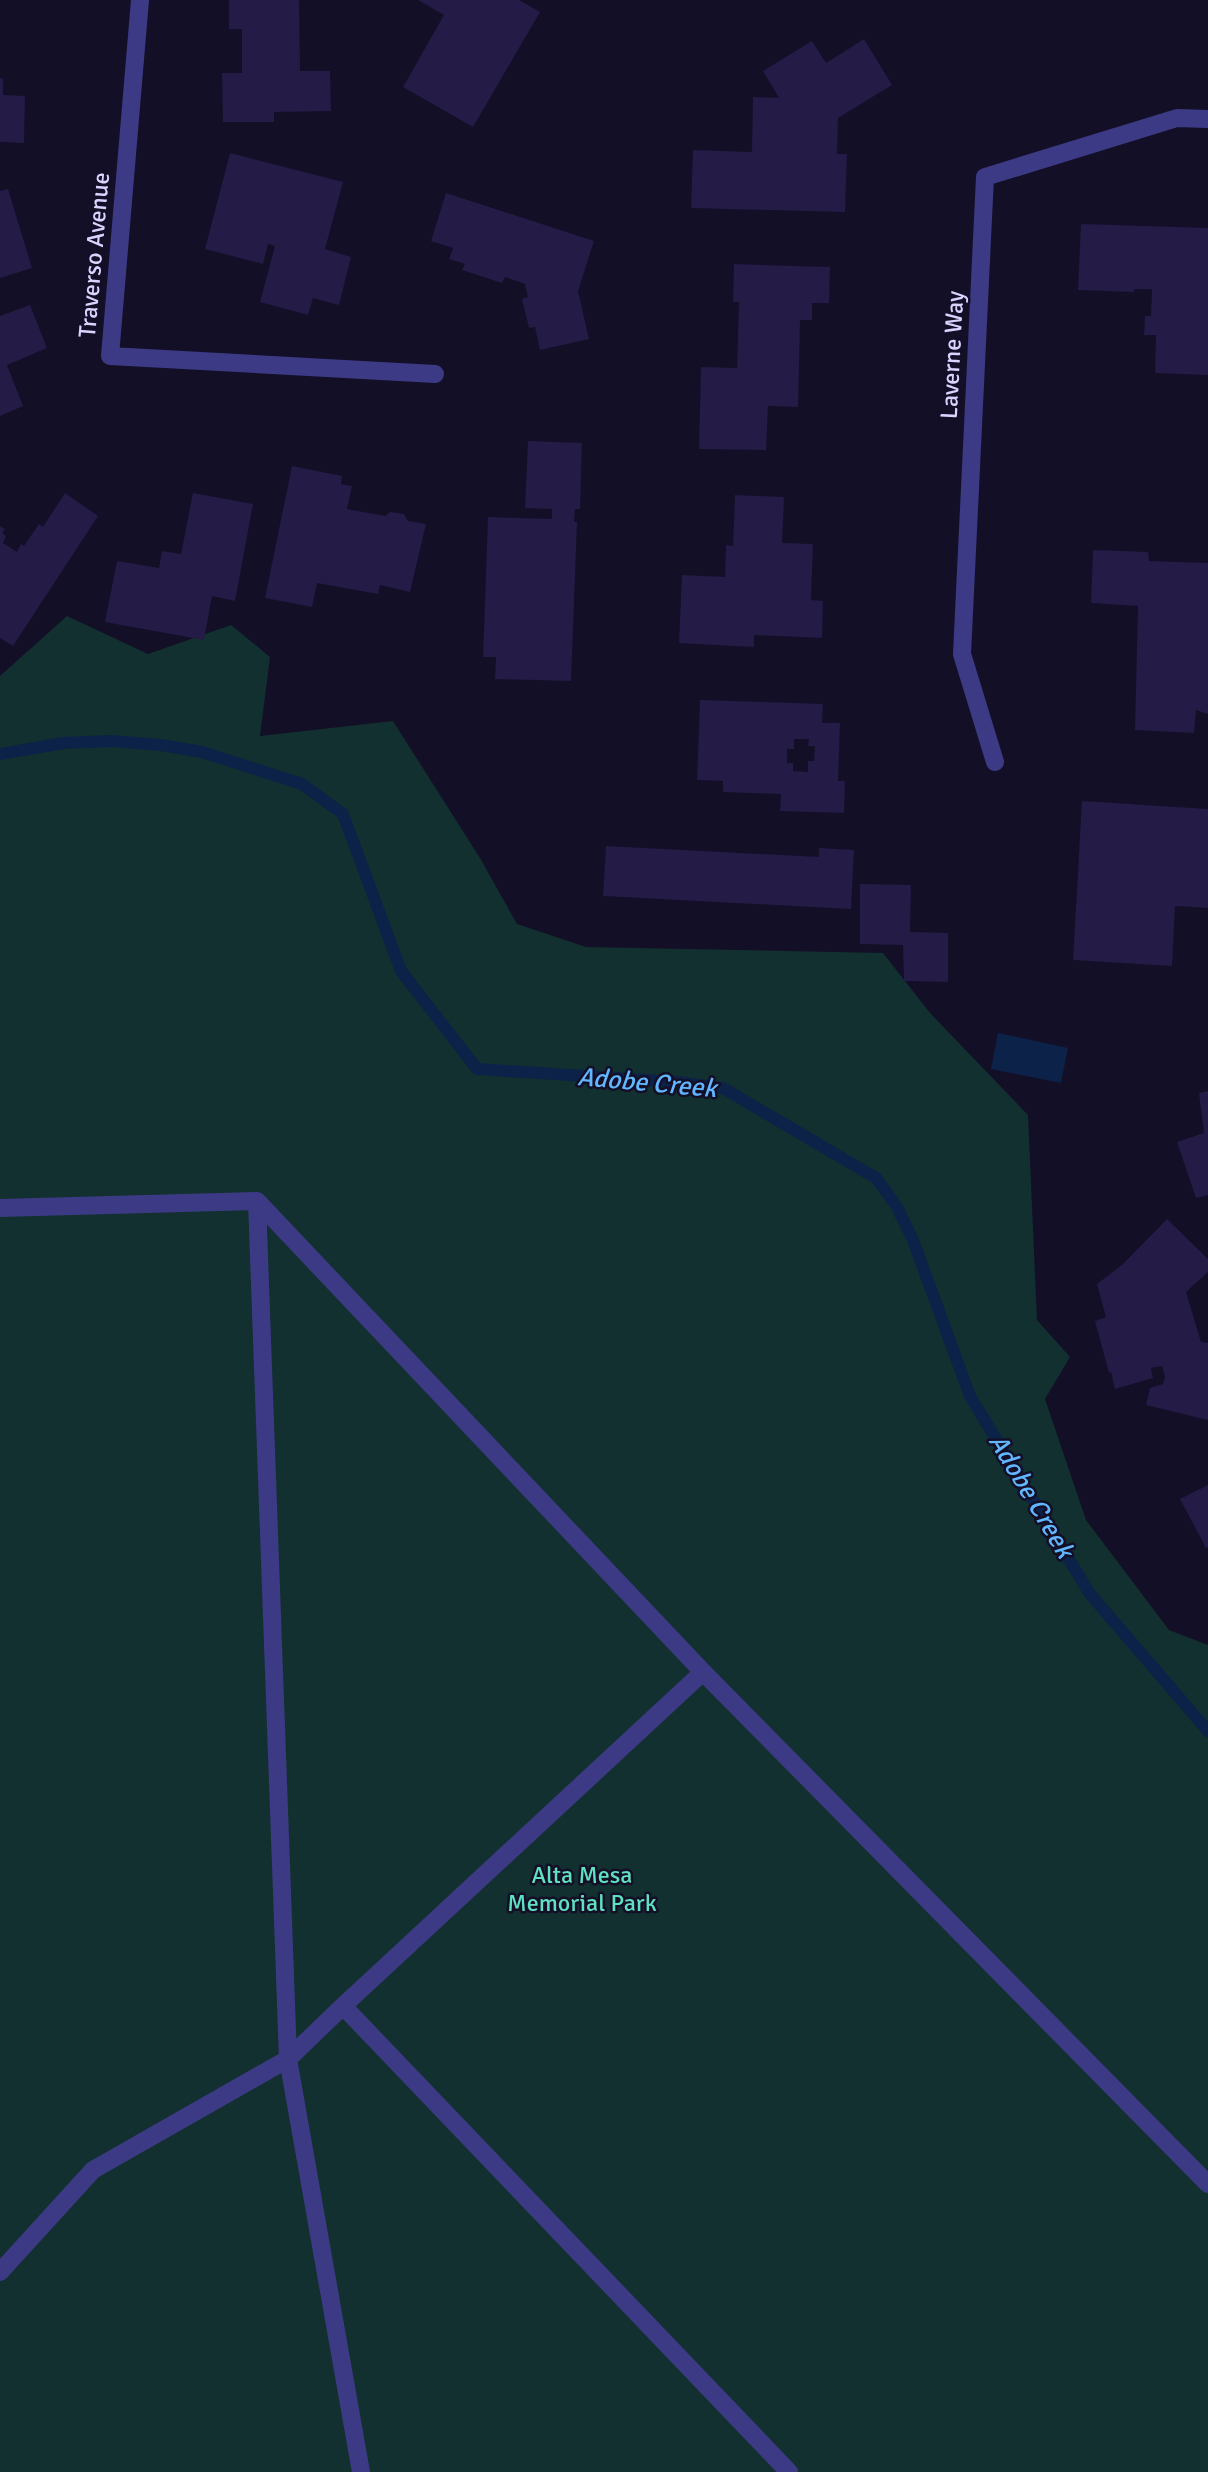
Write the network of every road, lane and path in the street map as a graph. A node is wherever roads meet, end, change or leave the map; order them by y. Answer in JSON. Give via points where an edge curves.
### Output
{"nodes":[{"id":1,"x":140,"y":0,"type":"edge"},
{"id":2,"x":1208,"y":119,"type":"edge"},
{"id":3,"x":435,"y":374,"type":"dead end"},
{"id":4,"x":995,"y":762,"type":"dead end"},
{"id":5,"x":257,"y":1201,"type":"junction"},
{"id":6,"x":0,"y":1208,"type":"edge"},
{"id":7,"x":704,"y":1672,"type":"junction"},
{"id":8,"x":343,"y":2006,"type":"junction"},
{"id":9,"x":289,"y":2059,"type":"junction"},
{"id":10,"x":1208,"y":2184,"type":"edge"},
{"id":11,"x":0,"y":2272,"type":"edge"},
{"id":12,"x":361,"y":2472,"type":"edge"},
{"id":13,"x":789,"y":2472,"type":"edge"}],
"edges":[{"from":1,"to":3,"type":"street","name":"Traverso Avenue","via":[[110,356]]},
{"from":2,"to":4,"type":"street","name":"Laverne Way","via":[[1177,118],[985,177],[961,654]]},
{"from":5,"to":6,"type":"street"},
{"from":5,"to":7,"type":"street"},
{"from":5,"to":9,"type":"street"},
{"from":7,"to":8,"type":"street"},
{"from":7,"to":10,"type":"street"},
{"from":8,"to":9,"type":"street"},
{"from":8,"to":13,"type":"street"},
{"from":9,"to":11,"type":"street","via":[[93,2170]]},
{"from":9,"to":12,"type":"street"}]}
